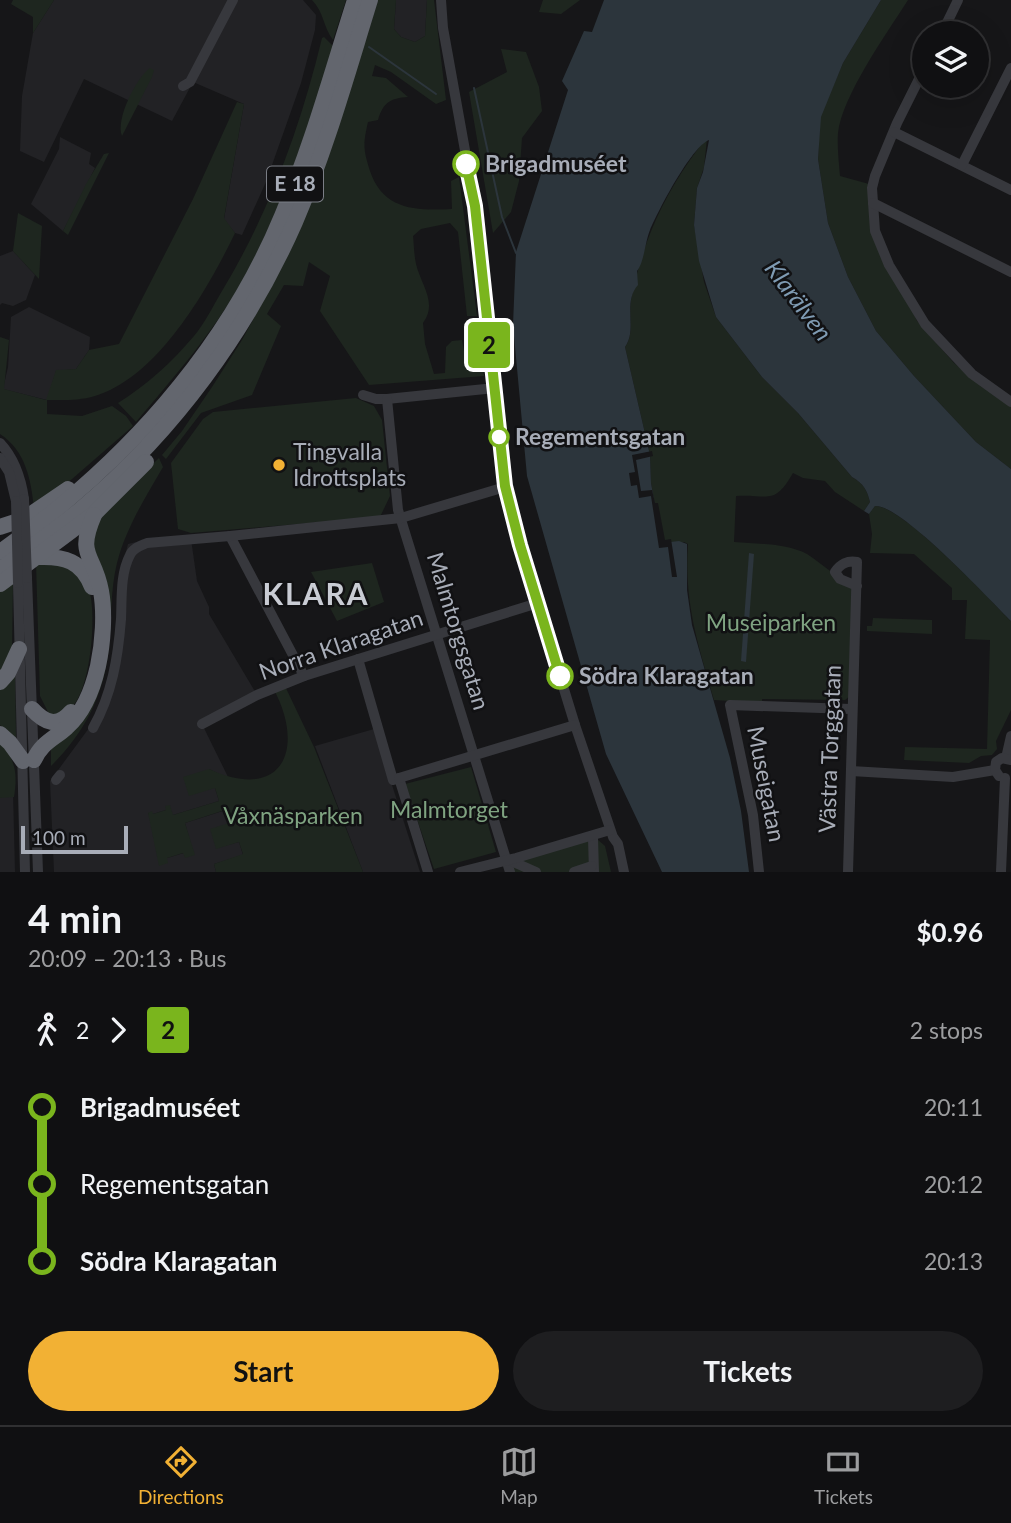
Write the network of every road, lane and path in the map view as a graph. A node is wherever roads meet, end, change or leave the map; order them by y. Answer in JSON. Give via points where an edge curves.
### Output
{"nodes":[{"id":1,"x":233,"y":0,"type":"edge"},
{"id":2,"x":355,"y":0,"type":"edge"},
{"id":3,"x":370,"y":0,"type":"edge"},
{"id":4,"x":441,"y":0,"type":"edge"},
{"id":5,"x":958,"y":0,"type":"edge"},
{"id":6,"x":948,"y":21,"type":"edge"},
{"id":7,"x":1011,"y":68,"type":"edge"},
{"id":8,"x":183,"y":86,"type":"dead end"},
{"id":9,"x":912,"y":94,"type":"edge"},
{"id":10,"x":894,"y":131,"type":"junction"},
{"id":11,"x":962,"y":165,"type":"junction"},
{"id":12,"x":1011,"y":190,"type":"edge"},
{"id":13,"x":873,"y":203,"type":"junction"},
{"id":14,"x":1011,"y":272,"type":"edge"},
{"id":15,"x":253,"y":305,"type":"junction"},
{"id":16,"x":495,"y":388,"type":"junction"},
{"id":17,"x":363,"y":395,"type":"dead end"},
{"id":18,"x":387,"y":398,"type":"junction"},
{"id":19,"x":1011,"y":402,"type":"edge"},
{"id":20,"x":0,"y":443,"type":"edge"},
{"id":21,"x":119,"y":454,"type":"junction"},
{"id":22,"x":0,"y":458,"type":"edge"},
{"id":23,"x":505,"y":486,"type":"junction"},
{"id":24,"x":20,"y":500,"type":"junction"},
{"id":25,"x":95,"y":513,"type":"junction"},
{"id":26,"x":401,"y":518,"type":"junction"},
{"id":27,"x":0,"y":527,"type":"edge"},
{"id":28,"x":230,"y":536,"type":"junction"},
{"id":29,"x":0,"y":552,"type":"edge"},
{"id":30,"x":39,"y":557,"type":"junction"},
{"id":31,"x":0,"y":570,"type":"edge"},
{"id":32,"x":22,"y":580,"type":"junction"},
{"id":33,"x":0,"y":584,"type":"edge"},
{"id":34,"x":857,"y":586,"type":"dead end"},
{"id":35,"x":538,"y":603,"type":"junction"},
{"id":36,"x":437,"y":634,"type":"junction"},
{"id":37,"x":19,"y":649,"type":"junction"},
{"id":38,"x":358,"y":659,"type":"junction"},
{"id":39,"x":304,"y":676,"type":"junction"},
{"id":40,"x":0,"y":682,"type":"edge"},
{"id":41,"x":32,"y":709,"type":"junction"},
{"id":42,"x":851,"y":709,"type":"junction"},
{"id":43,"x":202,"y":724,"type":"dead end"},
{"id":44,"x":575,"y":725,"type":"junction"},
{"id":45,"x":93,"y":728,"type":"dead end"},
{"id":46,"x":0,"y":734,"type":"edge"},
{"id":47,"x":1011,"y":736,"type":"edge"},
{"id":48,"x":474,"y":756,"type":"junction"},
{"id":49,"x":1009,"y":759,"type":"edge"},
{"id":50,"x":28,"y":761,"type":"junction"},
{"id":51,"x":995,"y":770,"type":"junction"},
{"id":52,"x":850,"y":771,"type":"junction"},
{"id":53,"x":1008,"y":777,"type":"edge"},
{"id":54,"x":398,"y":778,"type":"junction"},
{"id":55,"x":612,"y":833,"type":"junction"},
{"id":56,"x":593,"y":838,"type":"dead end"},
{"id":57,"x":506,"y":859,"type":"junction"},
{"id":58,"x":522,"y":869,"type":"edge"},
{"id":59,"x":593,"y":869,"type":"edge"},
{"id":60,"x":25,"y":872,"type":"edge"},
{"id":61,"x":38,"y":872,"type":"edge"},
{"id":62,"x":428,"y":872,"type":"edge"},
{"id":63,"x":460,"y":872,"type":"edge"},
{"id":64,"x":510,"y":872,"type":"edge"},
{"id":65,"x":536,"y":872,"type":"edge"},
{"id":66,"x":573,"y":872,"type":"edge"},
{"id":67,"x":617,"y":872,"type":"edge"},
{"id":68,"x":624,"y":872,"type":"edge"},
{"id":69,"x":760,"y":872,"type":"edge"},
{"id":70,"x":848,"y":872,"type":"edge"},
{"id":71,"x":1001,"y":872,"type":"edge"}],
"edges":[{"from":1,"to":8,"type":"street","via":[[190,82]]},
{"from":2,"to":21,"type":"highway","number":"E 18","via":[[303,163],[254,274],[184,381]]},
{"from":3,"to":15,"type":"highway","number":"E 18","via":[[317,167]]},
{"from":4,"to":16,"type":"street","via":[[444,40],[475,206]]},
{"from":5,"to":6,"type":"street"},
{"from":7,"to":11,"type":"street"},
{"from":9,"to":10,"type":"street"},
{"from":10,"to":11,"type":"street"},
{"from":10,"to":13,"type":"street","via":[[875,176]]},
{"from":11,"to":12,"type":"street"},
{"from":13,"to":14,"type":"street"},
{"from":13,"to":19,"type":"street","via":[[875,231],[889,265],[925,324],[972,374]]},
{"from":15,"to":25,"type":"highway","via":[[234,347],[200,400],[163,445]]},
{"from":15,"to":31,"type":"highway","number":"E 18","via":[[197,387],[130,464],[82,508]]},
{"from":16,"to":18,"type":"street"},
{"from":16,"to":23,"type":"street"},
{"from":17,"to":18,"type":"street"},
{"from":18,"to":26,"type":"street","name":"Malmtorgsgatan"},
{"from":20,"to":24,"type":"street","via":[[16,468]]},
{"from":21,"to":27,"type":"highway","via":[[24,519]]},
{"from":21,"to":29,"type":"highway","number":"E 18","via":[[46,520]]},
{"from":22,"to":24,"type":"street"},
{"from":23,"to":26,"type":"street"},
{"from":23,"to":35,"type":"street"},
{"from":24,"to":32,"type":"street","bridge":true},
{"from":25,"to":30,"type":"highway"},
{"from":25,"to":50,"type":"highway","via":[[85,542],[102,599],[95,680],[73,722]]},
{"from":26,"to":28,"type":"street"},
{"from":26,"to":36,"type":"street","name":"Malmtorgsgatan"},
{"from":28,"to":39,"type":"street"},
{"from":28,"to":45,"type":"street","via":[[135,547],[124,574],[117,660]]},
{"from":30,"to":33,"type":"highway"},
{"from":30,"to":41,"type":"highway","via":[[63,558],[85,571],[94,595],[94,638],[90,673],[70,714],[61,722],[50,723]]},
{"from":32,"to":37,"type":"street"},
{"from":32,"to":41,"type":"street"},
{"from":34,"to":42,"type":"street","name":"Västra Torggatan"},
{"from":35,"to":36,"type":"street","name":"Norra Klaragatan"},
{"from":35,"to":44,"type":"street"},
{"from":36,"to":38,"type":"street","name":"Norra Klaragatan"},
{"from":36,"to":48,"type":"street","name":"Malmtorgsgatan"},
{"from":37,"to":40,"type":"highway"},
{"from":37,"to":50,"type":"street"},
{"from":38,"to":39,"type":"street","name":"Norra Klaragatan"},
{"from":38,"to":54,"type":"street","via":[[393,780]]},
{"from":39,"to":43,"type":"street","name":"Norra Klaragatan"},
{"from":41,"to":50,"type":"street"},
{"from":42,"to":52,"type":"street","name":"Västra Torggatan"},
{"from":42,"to":69,"type":"street","name":"Museigatan","via":[[730,705]]},
{"from":44,"to":48,"type":"street"},
{"from":44,"to":55,"type":"street"},
{"from":46,"to":50,"type":"highway"},
{"from":47,"to":49,"type":"street"},
{"from":48,"to":54,"type":"street"},
{"from":48,"to":57,"type":"street","name":"Malmtorgsgatan"},
{"from":49,"to":51,"type":"street","via":[[998,761]]},
{"from":50,"to":60,"type":"street"},
{"from":50,"to":61,"type":"street"},
{"from":51,"to":52,"type":"street","via":[[953,777]]},
{"from":51,"to":53,"type":"street"},
{"from":52,"to":70,"type":"street","name":"Västra Torggatan"},
{"from":53,"to":71,"type":"street"},
{"from":54,"to":62,"type":"street"},
{"from":55,"to":57,"type":"street"},
{"from":55,"to":67,"type":"street"},
{"from":55,"to":68,"type":"street"},
{"from":56,"to":59,"type":"street"},
{"from":57,"to":58,"type":"street"},
{"from":57,"to":63,"type":"street"},
{"from":57,"to":64,"type":"street","name":"Malmtorgsgatan"},
{"from":58,"to":65,"type":"street"},
{"from":59,"to":66,"type":"street"}]}
